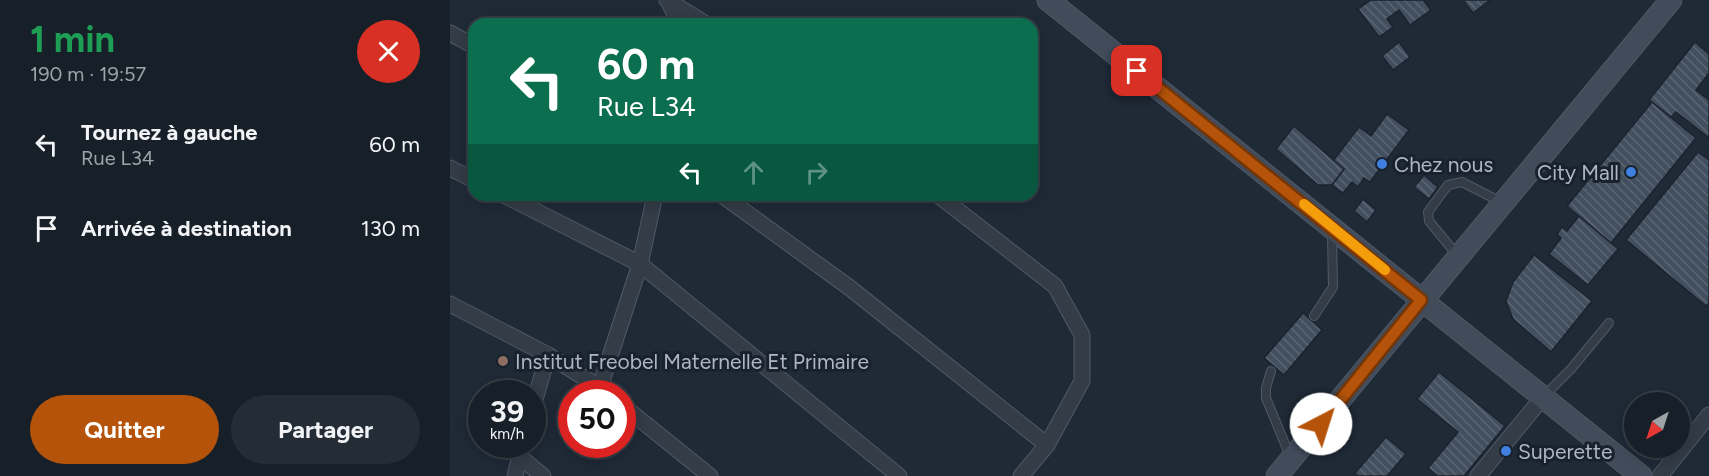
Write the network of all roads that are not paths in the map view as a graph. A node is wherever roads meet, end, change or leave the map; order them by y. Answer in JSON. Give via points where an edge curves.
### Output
{"nodes":[{"id":1,"x":1048,"y":0,"type":"edge"},
{"id":2,"x":1671,"y":0,"type":"edge"},
{"id":3,"x":668,"y":1,"type":"edge"},
{"id":4,"x":676,"y":18,"type":"edge"},
{"id":5,"x":696,"y":18,"type":"edge"},
{"id":6,"x":450,"y":33,"type":"edge"},
{"id":7,"x":468,"y":43,"type":"edge"},
{"id":8,"x":450,"y":168,"type":"edge"},
{"id":9,"x":468,"y":177,"type":"edge"},
{"id":10,"x":516,"y":201,"type":"edge"},
{"id":11,"x":653,"y":201,"type":"edge"},
{"id":12,"x":730,"y":201,"type":"edge"},
{"id":13,"x":946,"y":201,"type":"edge"},
{"id":14,"x":1503,"y":203,"type":"junction"},
{"id":15,"x":1332,"y":227,"type":"junction"},
{"id":16,"x":1458,"y":256,"type":"junction"},
{"id":17,"x":640,"y":264,"type":"junction"},
{"id":18,"x":1421,"y":300,"type":"junction"},
{"id":19,"x":450,"y":304,"type":"edge"},
{"id":20,"x":1314,"y":316,"type":"dead end"},
{"id":21,"x":1609,"y":323,"type":"dead end"},
{"id":22,"x":548,"y":355,"type":"junction"},
{"id":23,"x":1271,"y":370,"type":"dead end"},
{"id":24,"x":541,"y":380,"type":"edge"},
{"id":25,"x":588,"y":380,"type":"edge"},
{"id":26,"x":607,"y":380,"type":"edge"},
{"id":27,"x":1543,"y":397,"type":"junction"},
{"id":28,"x":636,"y":416,"type":"edge"},
{"id":29,"x":1709,"y":416,"type":"edge"},
{"id":30,"x":1047,"y":445,"type":"junction"},
{"id":31,"x":520,"y":458,"type":"edge"},
{"id":32,"x":528,"y":458,"type":"edge"},
{"id":33,"x":1292,"y":459,"type":"junction"},
{"id":34,"x":515,"y":476,"type":"edge"},
{"id":35,"x":543,"y":476,"type":"edge"},
{"id":36,"x":710,"y":476,"type":"edge"},
{"id":37,"x":899,"y":476,"type":"edge"},
{"id":38,"x":1021,"y":476,"type":"edge"},
{"id":39,"x":1277,"y":476,"type":"edge"},
{"id":40,"x":1478,"y":476,"type":"edge"},
{"id":41,"x":1641,"y":476,"type":"edge"},
{"id":42,"x":1660,"y":476,"type":"edge"}],
"edges":[{"from":1,"to":15,"type":"street"},
{"from":2,"to":14,"type":"street"},
{"from":3,"to":4,"type":"street"},
{"from":3,"to":5,"type":"street"},
{"from":6,"to":7,"type":"street"},
{"from":8,"to":9,"type":"street"},
{"from":10,"to":17,"type":"street"},
{"from":11,"to":17,"type":"street"},
{"from":12,"to":30,"type":"street","via":[[850,288]]},
{"from":13,"to":30,"type":"street","via":[[1055,286],[1082,335],[1082,381]]},
{"from":14,"to":16,"type":"street"},
{"from":14,"to":16,"type":"lane","via":[[1462,182],[1448,185],[1428,212],[1429,221]]},
{"from":15,"to":18,"type":"street"},
{"from":15,"to":20,"type":"lane","via":[[1333,287]]},
{"from":16,"to":18,"type":"street"},
{"from":17,"to":26,"type":"street"},
{"from":17,"to":37,"type":"street"},
{"from":18,"to":27,"type":"street"},
{"from":18,"to":33,"type":"street"},
{"from":19,"to":22,"type":"street"},
{"from":21,"to":27,"type":"lane"},
{"from":22,"to":24,"type":"street"},
{"from":22,"to":25,"type":"street"},
{"from":23,"to":33,"type":"lane","via":[[1266,398]]},
{"from":27,"to":40,"type":"street"},
{"from":27,"to":41,"type":"street"},
{"from":28,"to":36,"type":"street"},
{"from":29,"to":42,"type":"street"},
{"from":30,"to":38,"type":"street"},
{"from":31,"to":34,"type":"street"},
{"from":32,"to":35,"type":"street"},
{"from":33,"to":39,"type":"street"}]}
